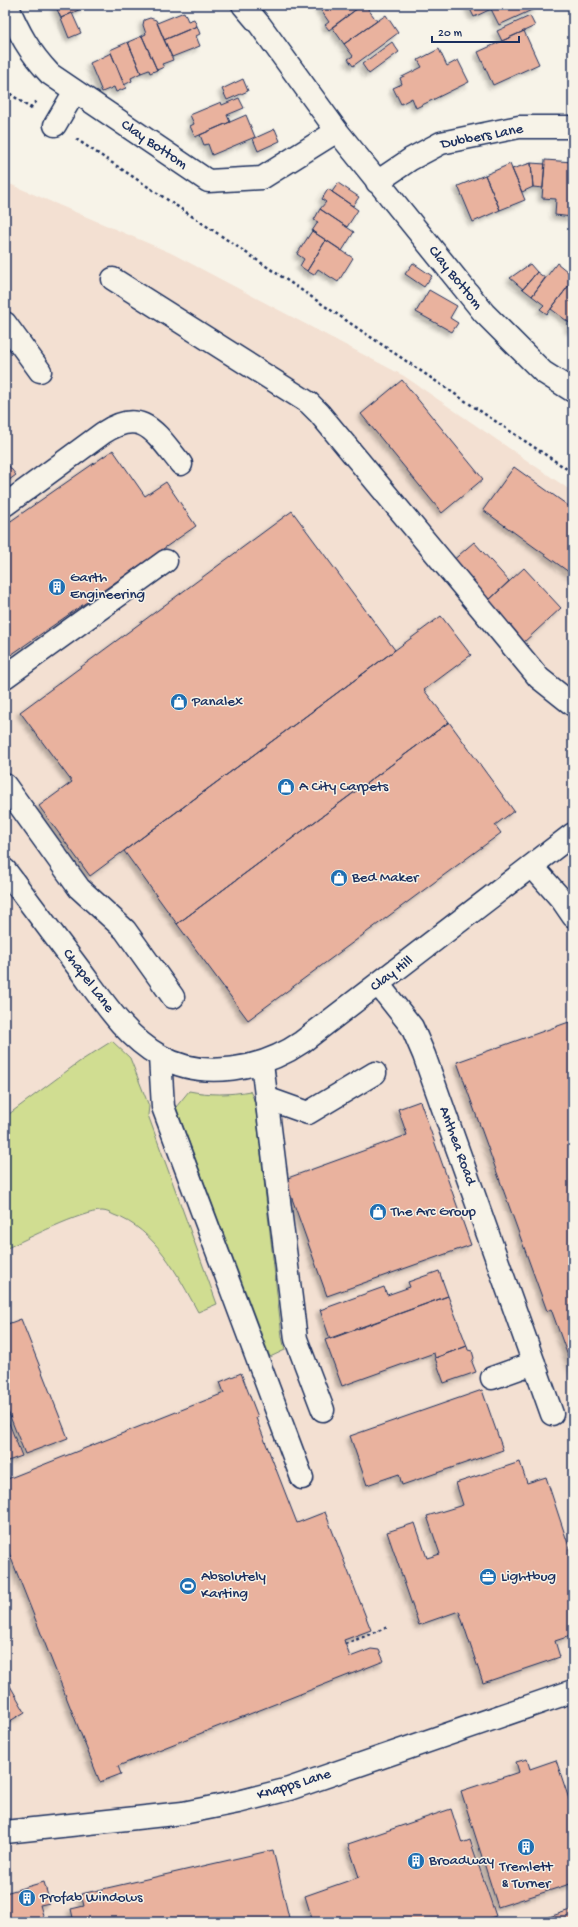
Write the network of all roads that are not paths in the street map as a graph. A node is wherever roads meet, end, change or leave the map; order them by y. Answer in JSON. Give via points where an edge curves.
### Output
{"nodes":[{"id":1,"x":7,"y":5,"type":"edge"},
{"id":2,"x":243,"y":5,"type":"edge"},
{"id":3,"x":75,"y":91,"type":"junction"},
{"id":4,"x":55,"y":125,"type":"road end"},
{"id":5,"x":573,"y":127,"type":"edge"},
{"id":6,"x":337,"y":131,"type":"junction"},
{"id":7,"x":377,"y":182,"type":"junction"},
{"id":8,"x":113,"y":279,"type":"dead end"},
{"id":9,"x":5,"y":323,"type":"edge"},
{"id":10,"x":40,"y":371,"type":"dead end"},
{"id":11,"x":573,"y":391,"type":"edge"},
{"id":12,"x":181,"y":464,"type":"dead end"},
{"id":13,"x":5,"y":505,"type":"edge"},
{"id":14,"x":166,"y":562,"type":"dead end"},
{"id":15,"x":5,"y":677,"type":"edge"},
{"id":16,"x":573,"y":705,"type":"edge"},
{"id":17,"x":5,"y":785,"type":"edge"},
{"id":18,"x":573,"y":834,"type":"edge"},
{"id":19,"x":532,"y":866,"type":"junction"},
{"id":20,"x":5,"y":870,"type":"edge"},
{"id":21,"x":573,"y":916,"type":"edge"},
{"id":22,"x":378,"y":984,"type":"junction"},
{"id":23,"x":173,"y":997,"type":"dead end"},
{"id":24,"x":160,"y":1056,"type":"junction"},
{"id":25,"x":262,"y":1063,"type":"junction"},
{"id":26,"x":192,"y":1067,"type":"joint"},
{"id":27,"x":375,"y":1073,"type":"dead end"},
{"id":28,"x":266,"y":1098,"type":"junction"},
{"id":29,"x":534,"y":1364,"type":"junction"},
{"id":30,"x":492,"y":1378,"type":"dead end"},
{"id":31,"x":323,"y":1410,"type":"dead end"},
{"id":32,"x":552,"y":1414,"type":"dead end"},
{"id":33,"x":302,"y":1478,"type":"dead end"},
{"id":34,"x":573,"y":1691,"type":"edge"},
{"id":35,"x":5,"y":1832,"type":"edge"}],
"edges":[{"from":1,"to":3,"type":"street","name":"Clay Bottom","via":[[33,56],[50,74]]},
{"from":2,"to":6,"type":"street","name":"Clay Bottom"},
{"from":3,"to":4,"type":"street"},
{"from":3,"to":6,"type":"street","name":"Clay Bottom","via":[[208,181],[262,178]]},
{"from":5,"to":7,"type":"street","name":"Dubbers Lane","via":[[519,128],[442,143],[411,159]]},
{"from":6,"to":7,"type":"street","name":"Clay Bottom"},
{"from":7,"to":11,"type":"street","name":"Clay Bottom","via":[[484,313],[543,372]]},
{"from":8,"to":16,"type":"street","via":[[309,403],[539,678]]},
{"from":9,"to":10,"type":"street"},
{"from":12,"to":13,"type":"street","via":[[155,432],[145,424],[136,421],[123,424],[103,433]]},
{"from":14,"to":15,"type":"street"},
{"from":17,"to":23,"type":"street","via":[[79,888],[125,930]]},
{"from":18,"to":19,"type":"street","name":"Clay Hill"},
{"from":19,"to":21,"type":"street"},
{"from":19,"to":22,"type":"street","name":"Clay Hill"},
{"from":20,"to":24,"type":"street","name":"Chapel Lane","via":[[117,1019]]},
{"from":22,"to":25,"type":"street","name":"Clay Hill","via":[[302,1042]]},
{"from":22,"to":29,"type":"street","name":"Anthea Road","via":[[412,1027],[424,1055]]},
{"from":24,"to":26,"type":"street","name":"Chapel Lane"},
{"from":24,"to":33,"type":"street","via":[[162,1107]]},
{"from":25,"to":26,"type":"street","name":"Clay Hill","via":[[232,1068]]},
{"from":25,"to":28,"type":"street"},
{"from":27,"to":28,"type":"street","via":[[308,1113]]},
{"from":28,"to":31,"type":"street","via":[[296,1339]]},
{"from":29,"to":30,"type":"street"},
{"from":29,"to":32,"type":"street","name":"Anthea Road"},
{"from":34,"to":35,"type":"street","name":"Knapps Lane","via":[[289,1789],[238,1802],[183,1813]]}]}
